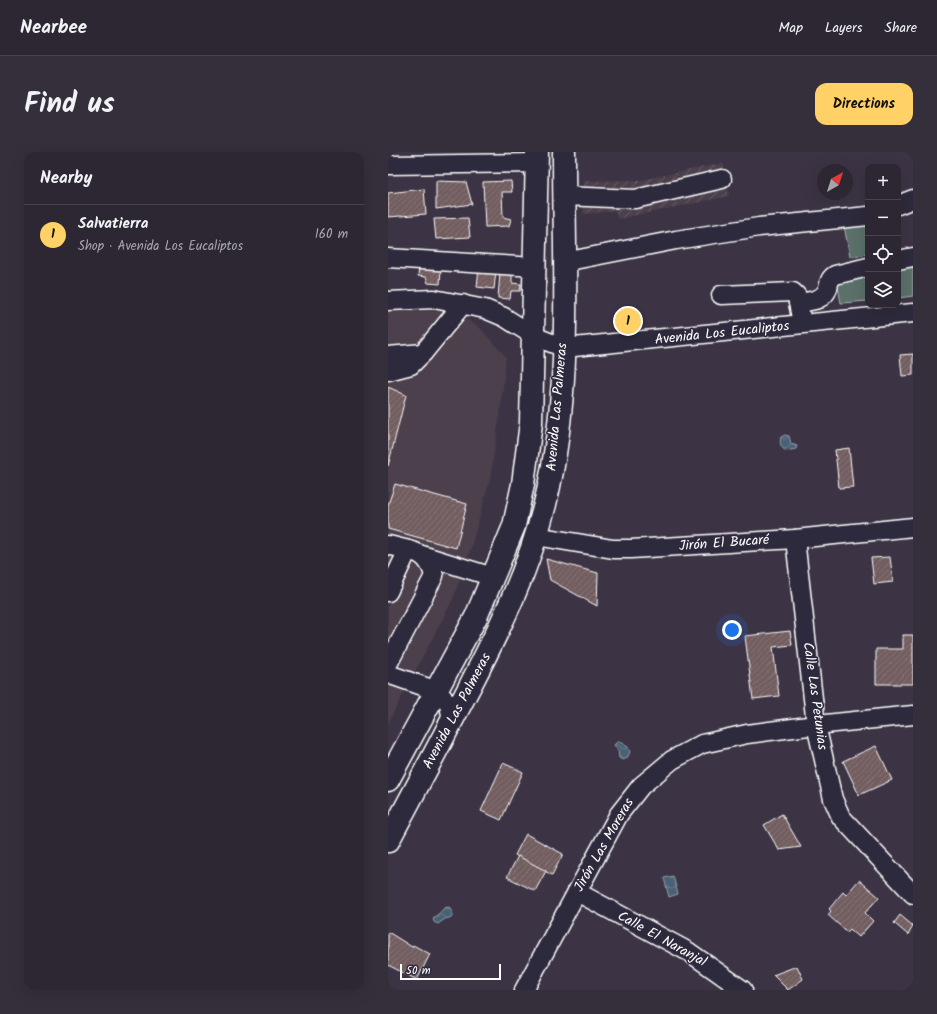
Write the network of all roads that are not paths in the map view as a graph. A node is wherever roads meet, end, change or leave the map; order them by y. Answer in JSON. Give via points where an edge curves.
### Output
{"nodes":[{"id":1,"x":564,"y":152,"type":"edge"},
{"id":2,"x":537,"y":158,"type":"edge"},
{"id":3,"x":388,"y":165,"type":"edge"},
{"id":4,"x":722,"y":179,"type":"dead end"},
{"id":5,"x":564,"y":196,"type":"junction"},
{"id":6,"x":913,"y":199,"type":"edge"},
{"id":7,"x":901,"y":204,"type":"edge"},
{"id":8,"x":865,"y":216,"type":"edge"},
{"id":9,"x":913,"y":257,"type":"edge"},
{"id":10,"x":388,"y":258,"type":"edge"},
{"id":11,"x":901,"y":259,"type":"edge"},
{"id":12,"x":564,"y":262,"type":"junction"},
{"id":13,"x":535,"y":267,"type":"junction"},
{"id":14,"x":865,"y":268,"type":"edge"},
{"id":15,"x":721,"y":295,"type":"dead end"},
{"id":16,"x":388,"y":300,"type":"edge"},
{"id":17,"x":798,"y":303,"type":"junction"},
{"id":18,"x":463,"y":304,"type":"junction"},
{"id":19,"x":913,"y":313,"type":"edge"},
{"id":20,"x":802,"y":324,"type":"junction"},
{"id":21,"x":534,"y":336,"type":"junction"},
{"id":22,"x":564,"y":348,"type":"junction"},
{"id":23,"x":423,"y":353,"type":"junction"},
{"id":24,"x":388,"y":356,"type":"edge"},
{"id":25,"x":388,"y":372,"type":"edge"},
{"id":26,"x":913,"y":526,"type":"edge"},
{"id":27,"x":536,"y":536,"type":"junction"},
{"id":28,"x":795,"y":539,"type":"junction"},
{"id":29,"x":388,"y":545,"type":"edge"},
{"id":30,"x":415,"y":552,"type":"junction"},
{"id":31,"x":493,"y":577,"type":"junction"},
{"id":32,"x":388,"y":592,"type":"edge"},
{"id":33,"x":388,"y":664,"type":"edge"},
{"id":34,"x":388,"y":674,"type":"edge"},
{"id":35,"x":437,"y":691,"type":"junction"},
{"id":36,"x":913,"y":716,"type":"edge"},
{"id":37,"x":452,"y":721,"type":"junction"},
{"id":38,"x":816,"y":725,"type":"junction"},
{"id":39,"x":388,"y":780,"type":"edge"},
{"id":40,"x":388,"y":841,"type":"edge"},
{"id":41,"x":906,"y":881,"type":"edge"},
{"id":42,"x":577,"y":892,"type":"junction"},
{"id":43,"x":913,"y":894,"type":"edge"},
{"id":44,"x":524,"y":990,"type":"edge"},
{"id":45,"x":743,"y":990,"type":"edge"}],
"edges":[{"from":1,"to":5,"type":"main road","name":"Avenida Las Palmeras"},
{"from":2,"to":3,"type":"street"},
{"from":2,"to":13,"type":"main road","name":"Avenida Las Palmeras"},
{"from":4,"to":5,"type":"street","via":[[635,198]]},
{"from":5,"to":12,"type":"main road","name":"Avenida Las Palmeras"},
{"from":6,"to":7,"type":"street"},
{"from":8,"to":12,"type":"street","via":[[759,227]]},
{"from":9,"to":11,"type":"street"},
{"from":10,"to":13,"type":"street"},
{"from":12,"to":22,"type":"main road","name":"Avenida Las Palmeras"},
{"from":13,"to":21,"type":"main road","name":"Avenida Las Palmeras"},
{"from":14,"to":17,"type":"street","via":[[835,274],[823,296]]},
{"from":15,"to":17,"type":"street","via":[[788,291],[797,296]]},
{"from":16,"to":18,"type":"street","name":"Avenida Los Eucaliptos","via":[[434,299]]},
{"from":17,"to":20,"type":"street"},
{"from":18,"to":21,"type":"street","name":"Avenida Los Eucaliptos","via":[[497,314]]},
{"from":18,"to":23,"type":"street"},
{"from":19,"to":20,"type":"street","name":"Avenida Los Eucaliptos"},
{"from":20,"to":22,"type":"street","name":"Avenida Los Eucaliptos"},
{"from":21,"to":22,"type":"street","name":"Avenida Los Eucaliptos"},
{"from":21,"to":31,"type":"main road","name":"Avenida Las Palmeras","via":[[531,423],[523,484],[514,526]]},
{"from":22,"to":27,"type":"main road","name":"Avenida Las Palmeras","via":[[556,442]]},
{"from":23,"to":24,"type":"street"},
{"from":23,"to":25,"type":"street","via":[[411,365]]},
{"from":26,"to":28,"type":"street","name":"Jirón El Bucaré"},
{"from":27,"to":28,"type":"street","name":"Jirón El Bucaré","via":[[612,549]]},
{"from":27,"to":37,"type":"main road","name":"Avenida Las Palmeras","via":[[520,582],[498,632]]},
{"from":28,"to":38,"type":"street","name":"Calle Las Petunias"},
{"from":29,"to":30,"type":"street"},
{"from":30,"to":31,"type":"street"},
{"from":30,"to":32,"type":"street"},
{"from":30,"to":33,"type":"street","via":[[431,564],[434,576]]},
{"from":31,"to":35,"type":"main road","name":"Avenida Las Palmeras","via":[[476,617]]},
{"from":34,"to":35,"type":"street"},
{"from":35,"to":37,"type":"street","via":[[449,704]]},
{"from":35,"to":39,"type":"main road","name":"Avenida Las Palmeras"},
{"from":36,"to":38,"type":"street","name":"Jirón Las Moreras"},
{"from":37,"to":40,"type":"main road","name":"Avenida Las Palmeras"},
{"from":38,"to":41,"type":"street","name":"Calle Las Petunias","via":[[834,799],[841,817]]},
{"from":38,"to":42,"type":"street","name":"Jirón Las Moreras","via":[[717,740],[689,750],[672,760],[641,786],[630,799],[613,824]]},
{"from":41,"to":43,"type":"street","name":"Calle Las Petunias"},
{"from":42,"to":44,"type":"street","name":"Jirón Las Moreras"},
{"from":42,"to":45,"type":"street","name":"Calle El Naranjal","via":[[690,952]]}]}
